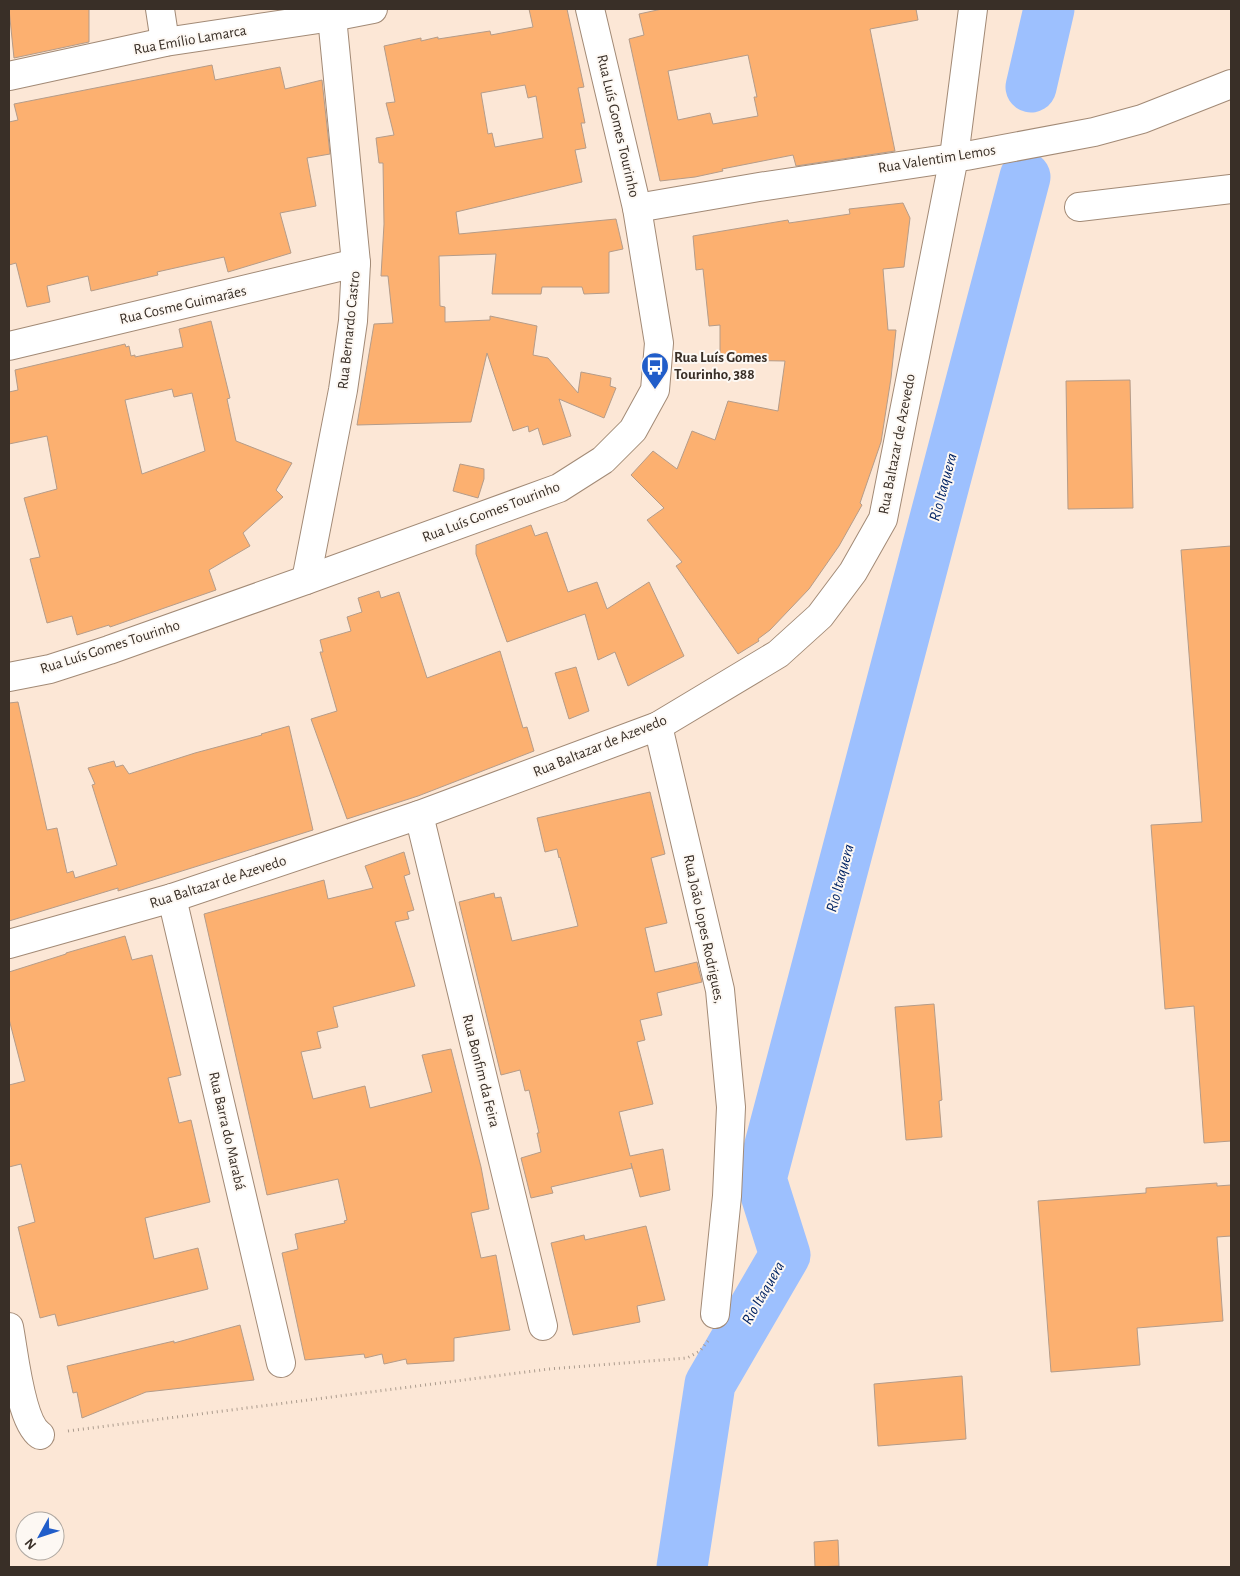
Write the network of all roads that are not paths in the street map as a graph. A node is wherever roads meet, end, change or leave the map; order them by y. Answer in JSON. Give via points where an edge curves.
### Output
{"nodes":[{"id":1,"x":160,"y":9,"type":"edge"},
{"id":2,"x":372,"y":9,"type":"edge"},
{"id":3,"x":590,"y":9,"type":"edge"},
{"id":4,"x":973,"y":9,"type":"edge"},
{"id":5,"x":332,"y":17,"type":"junction"},
{"id":6,"x":165,"y":42,"type":"junction"},
{"id":7,"x":9,"y":76,"type":"edge"},
{"id":8,"x":1231,"y":84,"type":"edge"},
{"id":9,"x":960,"y":156,"type":"junction"},
{"id":10,"x":1231,"y":190,"type":"edge"},
{"id":11,"x":1078,"y":207,"type":"dead end"},
{"id":12,"x":637,"y":208,"type":"junction"},
{"id":13,"x":356,"y":263,"type":"junction"},
{"id":14,"x":9,"y":346,"type":"edge"},
{"id":15,"x":306,"y":580,"type":"junction"},
{"id":16,"x":9,"y":677,"type":"edge"},
{"id":17,"x":658,"y":726,"type":"junction"},
{"id":18,"x":419,"y":815,"type":"junction"},
{"id":19,"x":172,"y":898,"type":"junction"},
{"id":20,"x":9,"y":944,"type":"edge"},
{"id":21,"x":716,"y":1314,"type":"road end"},
{"id":22,"x":543,"y":1326,"type":"dead end"},
{"id":23,"x":10,"y":1336,"type":"edge"},
{"id":24,"x":281,"y":1363,"type":"dead end"},
{"id":25,"x":40,"y":1434,"type":"road end"}],
"edges":[{"from":1,"to":6,"type":"street"},
{"from":2,"to":5,"type":"street","name":"Rua Emílio Lamarca"},
{"from":3,"to":12,"type":"street","name":"Rua Luís Gomes Tourinho"},
{"from":4,"to":9,"type":"street","name":"Rua Baltazar de Azevedo"},
{"from":5,"to":6,"type":"street","name":"Rua Emílio Lamarca"},
{"from":5,"to":13,"type":"street","name":"Rua Bernardo Castro"},
{"from":6,"to":7,"type":"street","name":"Rua Emílio Lamarca"},
{"from":8,"to":9,"type":"street","name":"Rua Valentim Lemos","via":[[1142,119],[1094,132]]},
{"from":9,"to":12,"type":"street","name":"Rua Valentim Lemos"},
{"from":9,"to":17,"type":"street","name":"Rua Baltazar de Azevedo","via":[[883,520],[853,572],[820,616],[778,654]]},
{"from":10,"to":11,"type":"street"},
{"from":12,"to":15,"type":"street","name":"Rua Luís Gomes Tourinho","via":[[659,343],[655,390],[633,430],[603,460],[559,488]]},
{"from":13,"to":14,"type":"street","name":"Rua Cosme Guimarães"},
{"from":13,"to":15,"type":"street","name":"Rua Bernardo Castro","via":[[353,321],[343,390]]},
{"from":15,"to":16,"type":"street","name":"Rua Luís Gomes Tourinho","via":[[109,650],[50,669]]},
{"from":17,"to":18,"type":"street","name":"Rua Baltazar de Azevedo"},
{"from":17,"to":21,"type":"street","name":"Rua João Lopes Rodrigues,","via":[[720,990],[731,1107],[728,1196]]},
{"from":18,"to":19,"type":"street","name":"Rua Baltazar de Azevedo"},
{"from":18,"to":22,"type":"street","name":"Rua Bonfim da Feira"},
{"from":19,"to":20,"type":"street","name":"Rua Baltazar de Azevedo"},
{"from":19,"to":24,"type":"street","name":"Rua Barra do Marabá"},
{"from":23,"to":25,"type":"street","via":[[25,1412],[34,1430]]}]}
